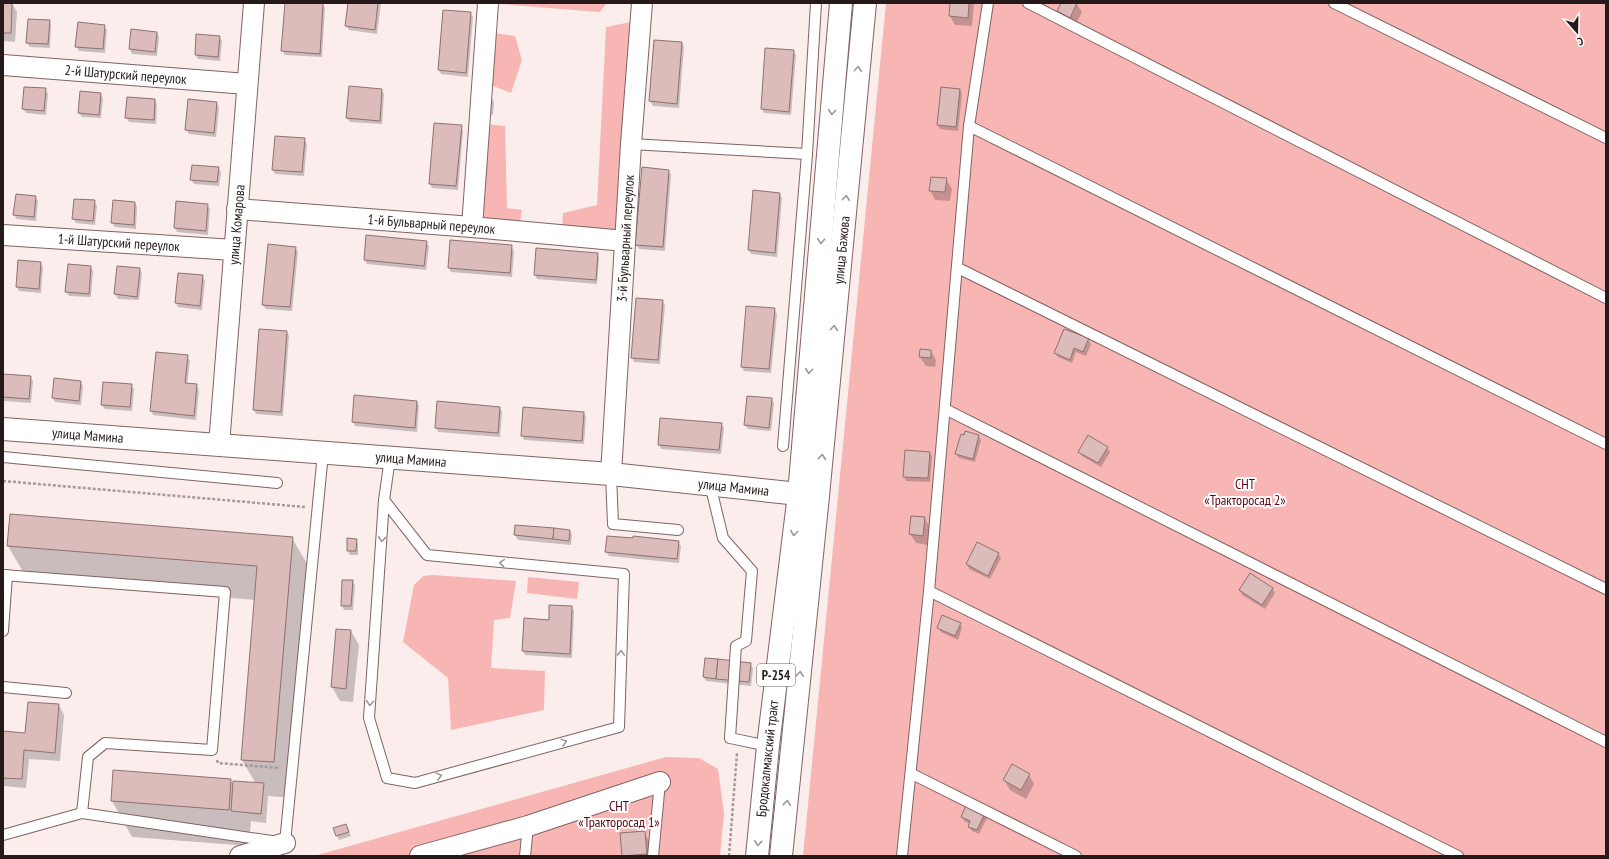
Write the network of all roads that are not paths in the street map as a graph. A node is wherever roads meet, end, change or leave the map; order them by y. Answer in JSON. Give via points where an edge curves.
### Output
{"nodes":[{"id":1,"x":254,"y":3,"type":"edge"},
{"id":2,"x":488,"y":3,"type":"edge"},
{"id":3,"x":642,"y":3,"type":"edge"},
{"id":4,"x":816,"y":3,"type":"edge"},
{"id":5,"x":841,"y":3,"type":"edge"},
{"id":6,"x":864,"y":3,"type":"edge"},
{"id":7,"x":988,"y":3,"type":"edge"},
{"id":8,"x":1028,"y":3,"type":"edge"},
{"id":9,"x":1334,"y":3,"type":"edge"},
{"id":10,"x":3,"y":65,"type":"edge"},
{"id":11,"x":248,"y":84,"type":"junction"},
{"id":12,"x":970,"y":126,"type":"junction"},
{"id":13,"x":1606,"y":138,"type":"edge"},
{"id":14,"x":631,"y":144,"type":"junction"},
{"id":15,"x":807,"y":154,"type":"junction"},
{"id":16,"x":238,"y":209,"type":"junction"},
{"id":17,"x":472,"y":227,"type":"junction"},
{"id":18,"x":3,"y":235,"type":"edge"},
{"id":19,"x":625,"y":241,"type":"junction"},
{"id":20,"x":234,"y":250,"type":"junction"},
{"id":21,"x":958,"y":268,"type":"junction"},
{"id":22,"x":1606,"y":298,"type":"edge"},
{"id":23,"x":945,"y":409,"type":"junction"},
{"id":24,"x":3,"y":429,"type":"edge"},
{"id":25,"x":1606,"y":444,"type":"edge"},
{"id":26,"x":219,"y":445,"type":"junction"},
{"id":27,"x":783,"y":446,"type":"dead end"},
{"id":28,"x":323,"y":453,"type":"junction"},
{"id":29,"x":3,"y":458,"type":"edge"},
{"id":30,"x":390,"y":458,"type":"junction"},
{"id":31,"x":611,"y":474,"type":"junction"},
{"id":32,"x":277,"y":483,"type":"dead end"},
{"id":33,"x":710,"y":484,"type":"junction"},
{"id":34,"x":808,"y":495,"type":"junction"},
{"id":35,"x":384,"y":500,"type":"junction"},
{"id":36,"x":678,"y":530,"type":"dead end"},
{"id":37,"x":5,"y":575,"type":"edge"},
{"id":38,"x":1606,"y":589,"type":"edge"},
{"id":39,"x":929,"y":591,"type":"junction"},
{"id":40,"x":3,"y":631,"type":"edge"},
{"id":41,"x":3,"y":687,"type":"edge"},
{"id":42,"x":66,"y":693,"type":"dead end"},
{"id":43,"x":1606,"y":742,"type":"edge"},
{"id":44,"x":768,"y":746,"type":"junction"},
{"id":45,"x":912,"y":774,"type":"junction"},
{"id":46,"x":660,"y":782,"type":"joint"},
{"id":47,"x":82,"y":813,"type":"junction"},
{"id":48,"x":528,"y":826,"type":"junction"},
{"id":49,"x":3,"y":835,"type":"edge"},
{"id":50,"x":286,"y":843,"type":"junction"},
{"id":51,"x":240,"y":856,"type":"edge"},
{"id":52,"x":420,"y":856,"type":"edge"},
{"id":53,"x":526,"y":856,"type":"edge"},
{"id":54,"x":653,"y":856,"type":"edge"},
{"id":55,"x":757,"y":856,"type":"edge"},
{"id":56,"x":781,"y":856,"type":"edge"},
{"id":57,"x":902,"y":856,"type":"edge"},
{"id":58,"x":1076,"y":856,"type":"edge"},
{"id":59,"x":1458,"y":856,"type":"edge"}],
"edges":[{"from":1,"to":11,"type":"street","name":"улица Комарова"},
{"from":2,"to":17,"type":"street"},
{"from":3,"to":14,"type":"street","name":"3-й Бульварный переулок"},
{"from":4,"to":15,"type":"lane"},
{"from":5,"to":34,"type":"main road","name":"улица Бажова","one_way":true},
{"from":34,"to":6,"type":"main road","name":"улица Бажова","one_way":true},
{"from":7,"to":12,"type":"lane"},
{"from":8,"to":22,"type":"lane"},
{"from":9,"to":13,"type":"lane"},
{"from":10,"to":11,"type":"street","name":"2-й Шатурский переулок"},
{"from":11,"to":16,"type":"street","name":"улица Комарова"},
{"from":12,"to":21,"type":"lane"},
{"from":12,"to":25,"type":"lane"},
{"from":14,"to":15,"type":"lane"},
{"from":14,"to":19,"type":"street","name":"3-й Бульварный переулок"},
{"from":15,"to":27,"type":"lane"},
{"from":16,"to":17,"type":"street","name":"1-й Бульварный переулок"},
{"from":16,"to":20,"type":"street","name":"улица Комарова"},
{"from":17,"to":19,"type":"street","name":"1-й Бульварный переулок"},
{"from":18,"to":20,"type":"street","name":"1-й Шатурский переулок"},
{"from":19,"to":31,"type":"street","name":"3-й Бульварный переулок"},
{"from":20,"to":26,"type":"street","name":"улица Комарова"},
{"from":21,"to":23,"type":"lane"},
{"from":21,"to":38,"type":"lane"},
{"from":23,"to":39,"type":"lane"},
{"from":23,"to":43,"type":"lane"},
{"from":24,"to":26,"type":"main road","name":"улица Мамина"},
{"from":26,"to":28,"type":"main road","name":"улица Мамина"},
{"from":28,"to":30,"type":"main road","name":"улица Мамина"},
{"from":28,"to":50,"type":"lane"},
{"from":29,"to":32,"type":"lane"},
{"from":30,"to":31,"type":"main road","name":"улица Мамина"},
{"from":30,"to":35,"type":"lane"},
{"from":31,"to":33,"type":"main road","name":"улица Мамина"},
{"from":31,"to":36,"type":"lane","via":[[613,524]]},
{"from":33,"to":34,"type":"main road","name":"улица Мамина"},
{"from":33,"to":44,"type":"lane","via":[[723,538],[752,571],[746,641],[736,646],[730,738]]},
{"from":34,"to":44,"type":"main road","name":"Бродокалмакский тракт","number":"Р-254","one_way":true},
{"from":56,"to":34,"type":"main road","name":"Бродокалмакский тракт","number":"Р-254","one_way":true},
{"from":35,"to":35,"type":"lane","one_way":true,"via":[[369,718],[387,778],[415,783],[619,727],[624,574],[427,555]]},
{"from":37,"to":40,"type":"lane"},
{"from":37,"to":47,"type":"lane","via":[[225,592],[212,750],[105,743],[88,757]]},
{"from":39,"to":45,"type":"lane"},
{"from":39,"to":59,"type":"lane"},
{"from":41,"to":42,"type":"lane"},
{"from":44,"to":55,"type":"main road","name":"Бродокалмакский тракт","number":"Р-254","one_way":true},
{"from":45,"to":57,"type":"lane"},
{"from":45,"to":58,"type":"lane"},
{"from":46,"to":48,"type":"street"},
{"from":46,"to":54,"type":"lane"},
{"from":47,"to":49,"type":"lane"},
{"from":47,"to":50,"type":"lane"},
{"from":48,"to":52,"type":"street"},
{"from":48,"to":53,"type":"lane"},
{"from":50,"to":51,"type":"street"}]}
